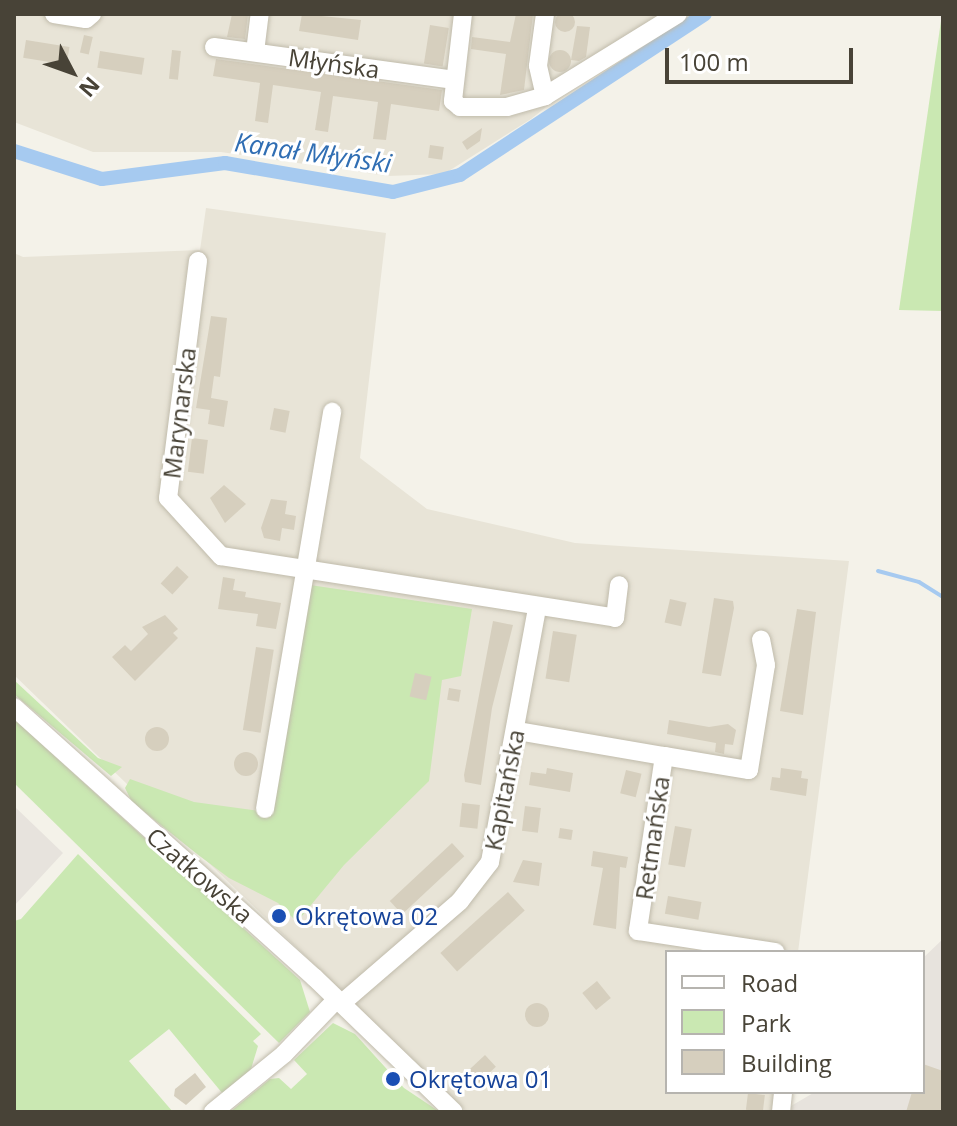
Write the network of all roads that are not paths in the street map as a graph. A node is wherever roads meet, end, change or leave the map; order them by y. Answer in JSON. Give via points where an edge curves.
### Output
{"nodes":[{"id":1,"x":54,"y":14,"type":"edge"},
{"id":2,"x":92,"y":14,"type":"edge"},
{"id":3,"x":260,"y":14,"type":"edge"},
{"id":4,"x":463,"y":14,"type":"edge"},
{"id":5,"x":545,"y":14,"type":"edge"},
{"id":6,"x":678,"y":14,"type":"edge"},
{"id":7,"x":214,"y":47,"type":"dead end"},
{"id":8,"x":255,"y":52,"type":"junction"},
{"id":9,"x":455,"y":80,"type":"junction"},
{"id":10,"x":545,"y":96,"type":"junction"},
{"id":11,"x":198,"y":261,"type":"dead end"},
{"id":12,"x":332,"y":412,"type":"dead end"},
{"id":13,"x":305,"y":572,"type":"junction"},
{"id":14,"x":619,"y":585,"type":"dead end"},
{"id":15,"x":537,"y":609,"type":"junction"},
{"id":16,"x":761,"y":639,"type":"dead end"},
{"id":17,"x":14,"y":707,"type":"edge"},
{"id":18,"x":517,"y":731,"type":"junction"},
{"id":19,"x":664,"y":756,"type":"junction"},
{"id":20,"x":265,"y":809,"type":"dead end"},
{"id":21,"x":762,"y":950,"type":"edge"},
{"id":22,"x":340,"y":1001,"type":"junction"},
{"id":23,"x":213,"y":1112,"type":"edge"},
{"id":24,"x":454,"y":1112,"type":"edge"}],
"edges":[{"from":1,"to":2,"type":"street","via":[[86,19]]},
{"from":3,"to":8,"type":"street"},
{"from":4,"to":9,"type":"street"},
{"from":5,"to":10,"type":"street","via":[[538,66]]},
{"from":6,"to":10,"type":"street"},
{"from":7,"to":8,"type":"street","name":"Młyńska"},
{"from":8,"to":9,"type":"street","name":"Młyńska"},
{"from":9,"to":10,"type":"street","via":[[453,101],[460,107],[507,107]]},
{"from":11,"to":13,"type":"street","name":"Marynarska","via":[[168,498],[221,556]]},
{"from":12,"to":13,"type":"street"},
{"from":13,"to":15,"type":"street"},
{"from":13,"to":20,"type":"street"},
{"from":14,"to":15,"type":"street","via":[[615,618]]},
{"from":15,"to":18,"type":"street","name":"Kapitańska"},
{"from":16,"to":19,"type":"street","via":[[766,665],[749,770]]},
{"from":17,"to":22,"type":"street","name":"Czatkowska"},
{"from":18,"to":19,"type":"street","name":"Retmańska"},
{"from":18,"to":22,"type":"street","name":"Kapitańska","via":[[498,840],[483,874],[460,901]]},
{"from":19,"to":21,"type":"street","name":"Retmańska","via":[[638,931]]},
{"from":22,"to":23,"type":"street","name":"Kapitańska"},
{"from":22,"to":24,"type":"street","name":"Czatkowska"}]}
